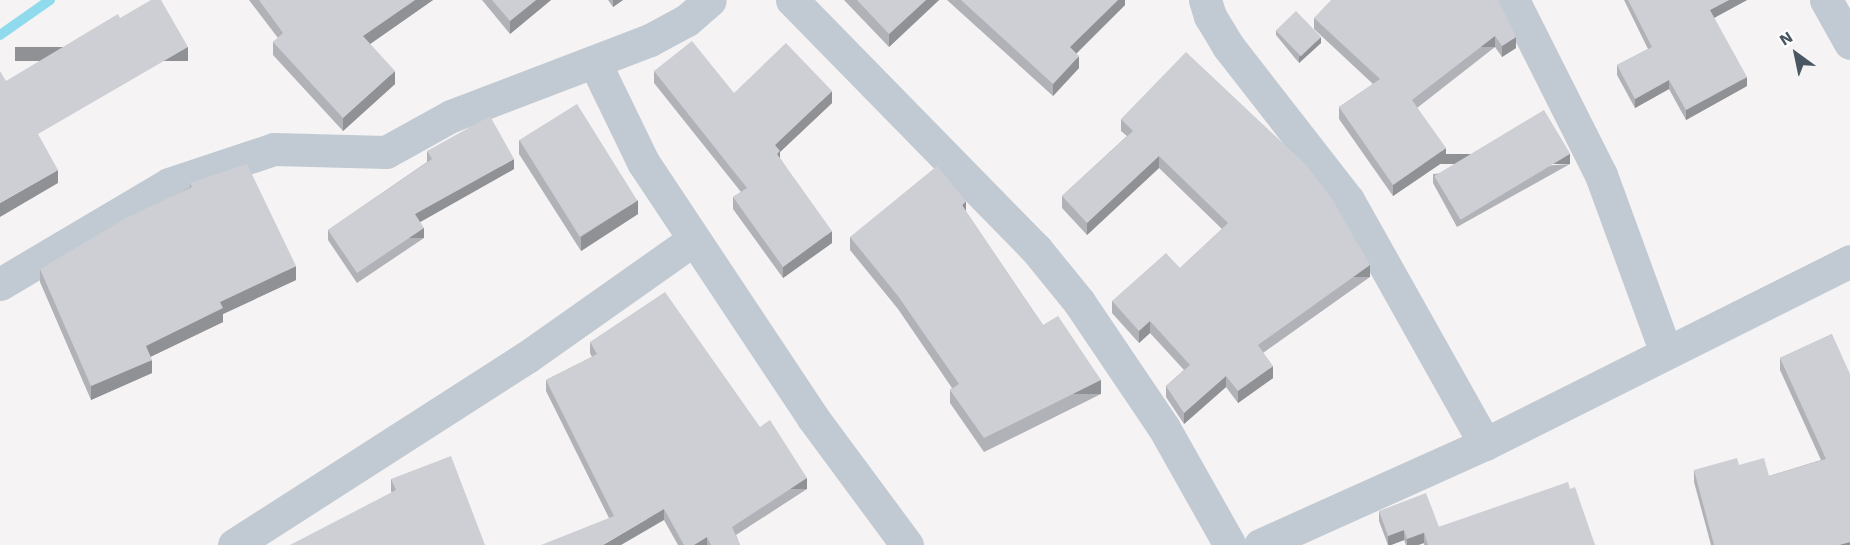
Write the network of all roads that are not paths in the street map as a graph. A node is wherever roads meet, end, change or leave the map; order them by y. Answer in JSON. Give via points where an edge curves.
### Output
{"nodes":[{"id":1,"x":710,"y":0,"type":"edge"},
{"id":2,"x":792,"y":0,"type":"edge"},
{"id":3,"x":1205,"y":0,"type":"edge"},
{"id":4,"x":1513,"y":0,"type":"edge"},
{"id":5,"x":1826,"y":0,"type":"edge"},
{"id":6,"x":1850,"y":43,"type":"edge"},
{"id":7,"x":595,"y":63,"type":"junction"},
{"id":8,"x":694,"y":238,"type":"junction"},
{"id":9,"x":1850,"y":261,"type":"edge"},
{"id":10,"x":0,"y":284,"type":"edge"},
{"id":11,"x":1666,"y":353,"type":"junction"},
{"id":12,"x":1485,"y":444,"type":"junction"},
{"id":13,"x":234,"y":545,"type":"edge"},
{"id":14,"x":907,"y":545,"type":"edge"},
{"id":15,"x":1230,"y":545,"type":"edge"},
{"id":16,"x":1260,"y":545,"type":"edge"}],
"edges":[{"from":1,"to":7,"type":"street","via":[[687,20]]},
{"from":2,"to":15,"type":"street","via":[[1028,240],[1079,302],[1164,428]]},
{"from":3,"to":12,"type":"street","via":[[1228,46],[1348,200]]},
{"from":4,"to":11,"type":"street","via":[[1601,175]]},
{"from":5,"to":6,"type":"street"},
{"from":7,"to":8,"type":"street","via":[[643,162]]},
{"from":7,"to":10,"type":"street","via":[[451,116],[386,152],[274,149],[169,184]]},
{"from":8,"to":13,"type":"street","via":[[527,357]]},
{"from":8,"to":14,"type":"street","via":[[813,418]]},
{"from":9,"to":11,"type":"street"},
{"from":11,"to":12,"type":"street"},
{"from":12,"to":16,"type":"street"}]}
